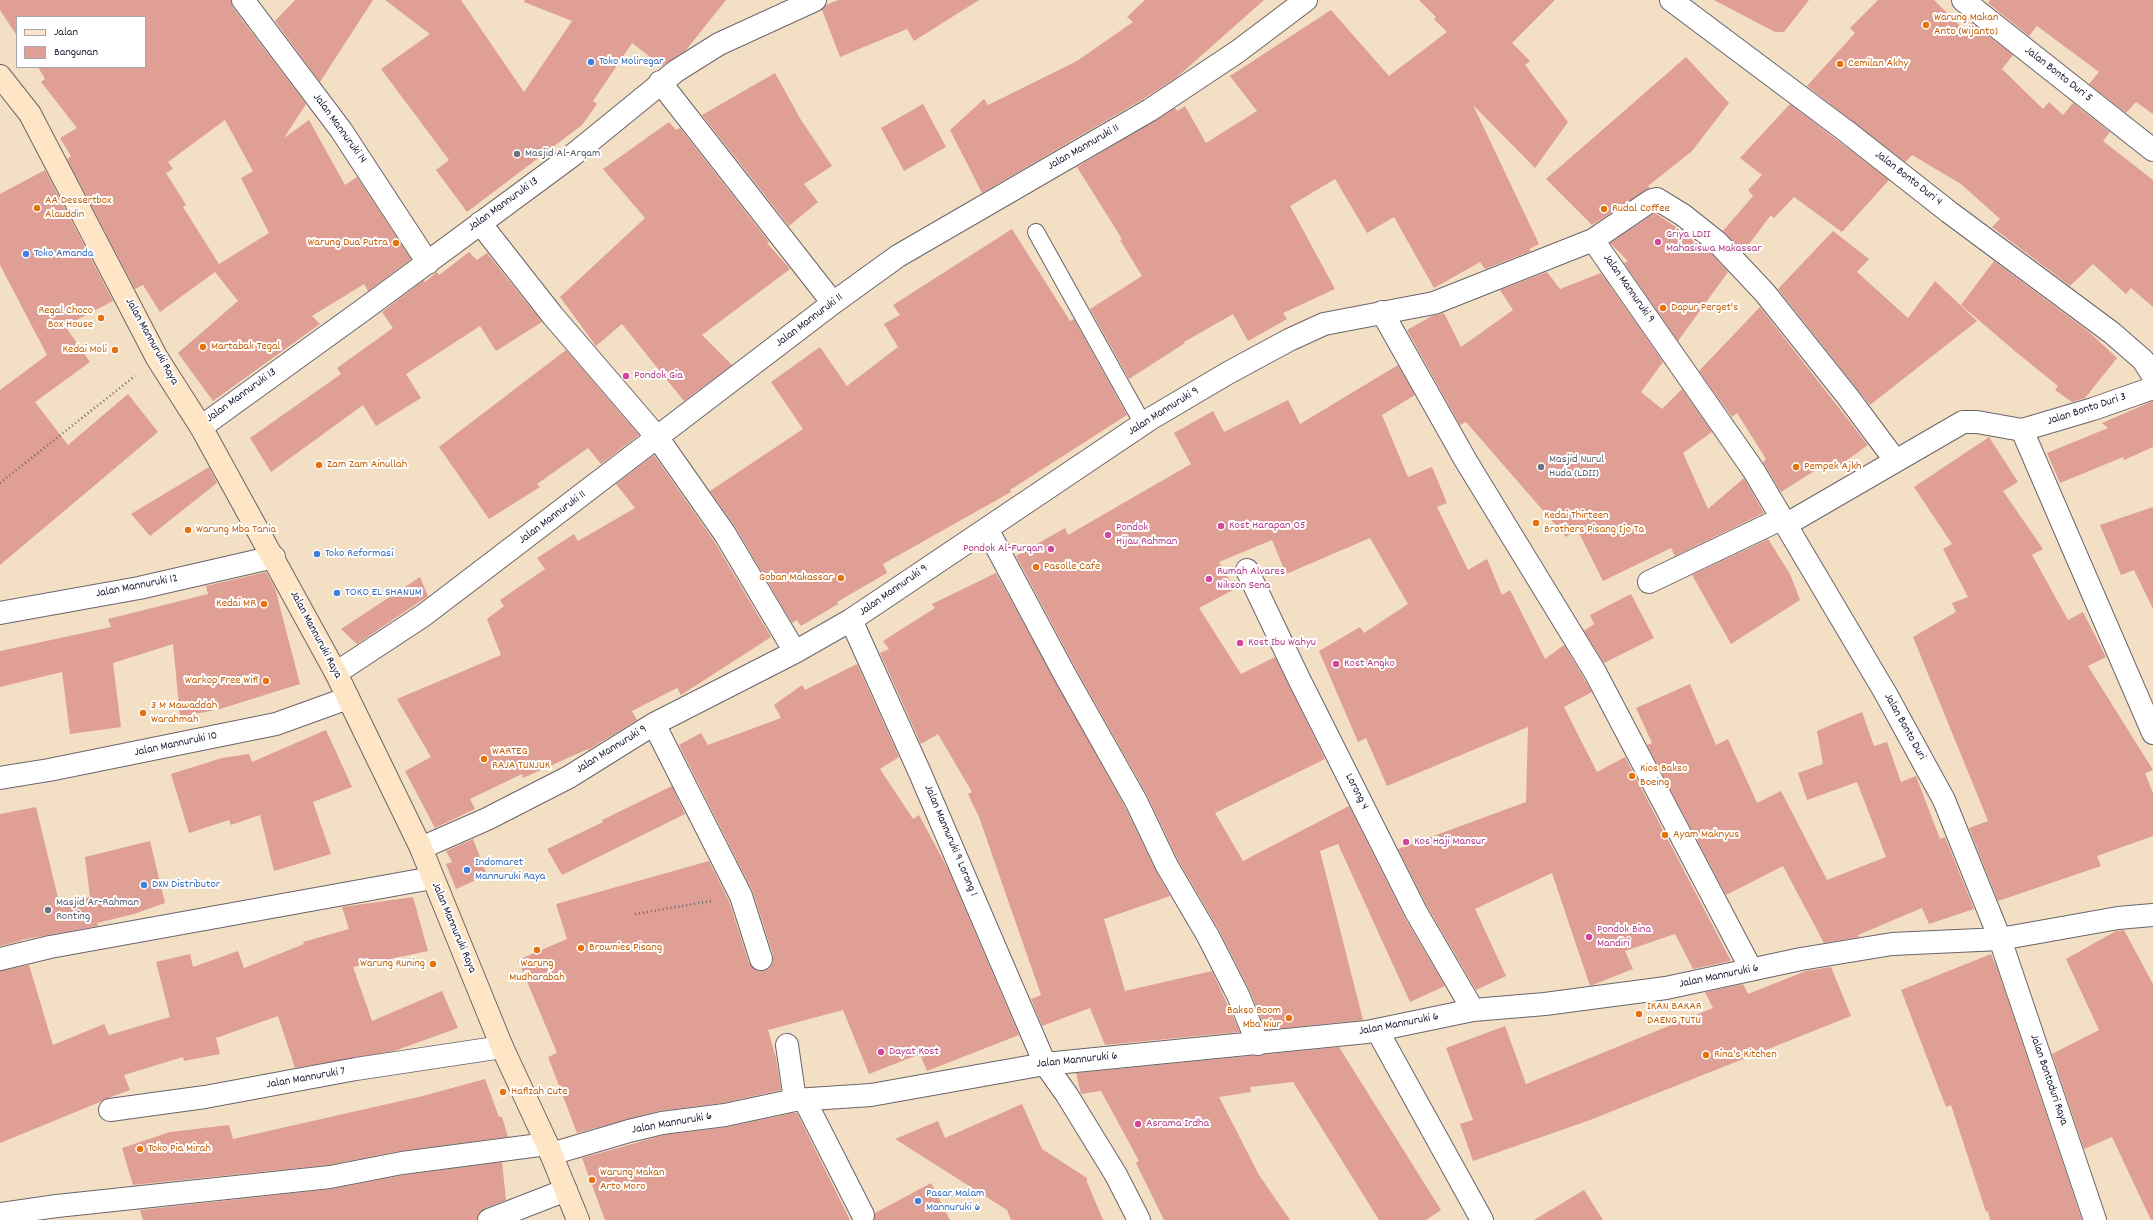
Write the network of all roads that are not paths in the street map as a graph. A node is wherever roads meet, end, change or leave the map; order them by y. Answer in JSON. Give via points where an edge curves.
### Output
{"nodes":[{"id":1,"x":243,"y":0,"type":"edge"},
{"id":2,"x":815,"y":0,"type":"edge"},
{"id":3,"x":1306,"y":0,"type":"edge"},
{"id":4,"x":1671,"y":0,"type":"edge"},
{"id":5,"x":1967,"y":1,"type":"edge"},
{"id":6,"x":0,"y":76,"type":"edge"},
{"id":7,"x":660,"y":82,"type":"junction"},
{"id":8,"x":2153,"y":150,"type":"edge"},
{"id":9,"x":480,"y":223,"type":"junction"},
{"id":10,"x":1036,"y":232,"type":"dead end"},
{"id":11,"x":1593,"y":240,"type":"junction"},
{"id":12,"x":428,"y":263,"type":"junction"},
{"id":13,"x":833,"y":303,"type":"junction"},
{"id":14,"x":1382,"y":312,"type":"junction"},
{"id":15,"x":2148,"y":368,"type":"edge"},
{"id":16,"x":2153,"y":388,"type":"edge"},
{"id":17,"x":1143,"y":424,"type":"junction"},
{"id":18,"x":202,"y":427,"type":"junction"},
{"id":19,"x":2022,"y":430,"type":"junction"},
{"id":20,"x":657,"y":438,"type":"junction"},
{"id":21,"x":1895,"y":460,"type":"junction"},
{"id":22,"x":1785,"y":521,"type":"junction"},
{"id":23,"x":987,"y":529,"type":"junction"},
{"id":24,"x":274,"y":557,"type":"junction"},
{"id":25,"x":1247,"y":570,"type":"dead end"},
{"id":26,"x":1649,"y":582,"type":"dead end"},
{"id":27,"x":0,"y":612,"type":"edge"},
{"id":28,"x":851,"y":620,"type":"junction"},
{"id":29,"x":796,"y":652,"type":"junction"},
{"id":30,"x":336,"y":673,"type":"junction"},
{"id":31,"x":348,"y":698,"type":"junction"},
{"id":32,"x":2147,"y":703,"type":"edge"},
{"id":33,"x":654,"y":724,"type":"junction"},
{"id":34,"x":2153,"y":733,"type":"edge"},
{"id":35,"x":0,"y":778,"type":"edge"},
{"id":36,"x":421,"y":848,"type":"junction"},
{"id":37,"x":432,"y":878,"type":"junction"},
{"id":38,"x":2153,"y":915,"type":"edge"},
{"id":39,"x":2000,"y":939,"type":"junction"},
{"id":40,"x":0,"y":959,"type":"edge"},
{"id":41,"x":762,"y":959,"type":"dead end"},
{"id":42,"x":1751,"y":969,"type":"junction"},
{"id":43,"x":1473,"y":1010,"type":"junction"},
{"id":44,"x":1377,"y":1030,"type":"junction"},
{"id":45,"x":1258,"y":1044,"type":"junction"},
{"id":46,"x":787,"y":1045,"type":"dead end"},
{"id":47,"x":502,"y":1047,"type":"junction"},
{"id":48,"x":1045,"y":1064,"type":"junction"},
{"id":49,"x":800,"y":1101,"type":"junction"},
{"id":50,"x":110,"y":1110,"type":"dead end"},
{"id":51,"x":549,"y":1149,"type":"junction"},
{"id":52,"x":566,"y":1190,"type":"junction"},
{"id":53,"x":0,"y":1214,"type":"edge"},
{"id":54,"x":862,"y":1215,"type":"dead end"},
{"id":55,"x":489,"y":1220,"type":"edge"},
{"id":56,"x":578,"y":1220,"type":"edge"},
{"id":57,"x":1139,"y":1220,"type":"edge"},
{"id":58,"x":1482,"y":1220,"type":"edge"},
{"id":59,"x":2095,"y":1220,"type":"edge"}],
"edges":[{"from":1,"to":12,"type":"street","name":"Jalan Mannuruki 14","via":[[342,130]]},
{"from":2,"to":7,"type":"street","name":"Jalan Mannuruki 13","via":[[719,44]]},
{"from":3,"to":13,"type":"street","name":"Jalan Mannuruki 11","via":[[1237,52],[1150,110],[898,256]]},
{"from":4,"to":15,"type":"street","name":"Jalan Bonto Duri 4","via":[[2112,333]]},
{"from":5,"to":8,"type":"street","name":"Jalan Bonto Duri 5"},
{"from":6,"to":18,"type":"street","name":"Jalan Mannuruki Raya","via":[[30,114],[157,358]]},
{"from":7,"to":9,"type":"street","name":"Jalan Mannuruki 13","via":[[573,154]]},
{"from":7,"to":13,"type":"street"},
{"from":9,"to":12,"type":"street","name":"Jalan Mannuruki 13"},
{"from":9,"to":20,"type":"street","via":[[553,316]]},
{"from":10,"to":17,"type":"lane"},
{"from":11,"to":14,"type":"street","via":[[1434,302]]},
{"from":11,"to":21,"type":"street","via":[[1652,200],[1657,199],[1683,215],[1717,242],[1765,293],[1848,396]]},
{"from":11,"to":22,"type":"street","name":"Jalan Mannuruki 9"},
{"from":12,"to":18,"type":"street","name":"Jalan Mannuruki 13"},
{"from":13,"to":20,"type":"street","name":"Jalan Mannuruki 11"},
{"from":14,"to":17,"type":"street","name":"Jalan Mannuruki 9","via":[[1324,324],[1289,340]]},
{"from":14,"to":42,"type":"street","via":[[1466,461],[1595,672]]},
{"from":16,"to":19,"type":"street","name":"Jalan Bonto Duri 3"},
{"from":17,"to":23,"type":"street","name":"Jalan Mannuruki 9"},
{"from":18,"to":24,"type":"street","name":"Jalan Mannuruki Raya"},
{"from":19,"to":21,"type":"street","via":[[1963,422]]},
{"from":19,"to":32,"type":"street"},
{"from":20,"to":29,"type":"street","via":[[725,534]]},
{"from":20,"to":30,"type":"street","name":"Jalan Mannuruki 11","via":[[424,615]]},
{"from":21,"to":22,"type":"street"},
{"from":22,"to":26,"type":"street"},
{"from":22,"to":39,"type":"street","name":"Jalan Bonto Duri","via":[[1886,694],[1944,800]]},
{"from":23,"to":28,"type":"street","name":"Jalan Mannuruki 9"},
{"from":23,"to":45,"type":"street","via":[[1136,801],[1167,866],[1208,936],[1238,995]]},
{"from":24,"to":27,"type":"street","name":"Jalan Mannuruki 12","via":[[139,588]]},
{"from":24,"to":30,"type":"street","name":"Jalan Mannuruki Raya"},
{"from":25,"to":43,"type":"street","name":"Lorong 4","via":[[1302,686],[1413,905]]},
{"from":28,"to":29,"type":"street","name":"Jalan Mannuruki 9"},
{"from":28,"to":48,"type":"street","name":"Jalan Mannuruki 9 Lorong 1"},
{"from":29,"to":33,"type":"street","name":"Jalan Mannuruki 9"},
{"from":30,"to":31,"type":"street","name":"Jalan Mannuruki Raya"},
{"from":31,"to":35,"type":"street","name":"Jalan Mannuruki 10","via":[[276,724]]},
{"from":31,"to":36,"type":"street","name":"Jalan Mannuruki Raya"},
{"from":32,"to":34,"type":"street"},
{"from":33,"to":36,"type":"street","name":"Jalan Mannuruki 9","via":[[568,777],[487,819]]},
{"from":33,"to":41,"type":"street","via":[[741,896]]},
{"from":36,"to":37,"type":"street","name":"Jalan Mannuruki Raya"},
{"from":37,"to":40,"type":"street","via":[[50,947]]},
{"from":37,"to":47,"type":"street","name":"Jalan Mannuruki Raya"},
{"from":38,"to":39,"type":"street","name":"Jalan Mannuruki 6","via":[[2118,918]]},
{"from":39,"to":42,"type":"street","name":"Jalan Mannuruki 6","via":[[1892,944]]},
{"from":39,"to":59,"type":"street","name":"Jalan Bontoduri Raya"},
{"from":42,"to":43,"type":"street","name":"Jalan Mannuruki 6","via":[[1666,988],[1545,1004]]},
{"from":43,"to":44,"type":"street","name":"Jalan Mannuruki 6"},
{"from":44,"to":45,"type":"street","name":"Jalan Mannuruki 6"},
{"from":44,"to":58,"type":"street"},
{"from":45,"to":48,"type":"street","name":"Jalan Mannuruki 6"},
{"from":46,"to":49,"type":"street"},
{"from":47,"to":50,"type":"street","name":"Jalan Mannuruki 7","via":[[205,1097]]},
{"from":47,"to":51,"type":"street","name":"Jalan Mannuruki Raya"},
{"from":48,"to":49,"type":"street","name":"Jalan Mannuruki 6","via":[[871,1095]]},
{"from":48,"to":57,"type":"street","name":"Jalan Mannuruki 9 Lorong 1","via":[[1116,1175]]},
{"from":49,"to":51,"type":"street","name":"Jalan Mannuruki 6","via":[[656,1125]]},
{"from":49,"to":54,"type":"street"},
{"from":51,"to":52,"type":"street","name":"Jalan Mannuruki Raya"},
{"from":51,"to":53,"type":"street","name":"Jalan Mannuruki 6","via":[[402,1163],[330,1177]]},
{"from":52,"to":55,"type":"street"},
{"from":52,"to":56,"type":"street","name":"Jalan Mannuruki Raya"}]}
